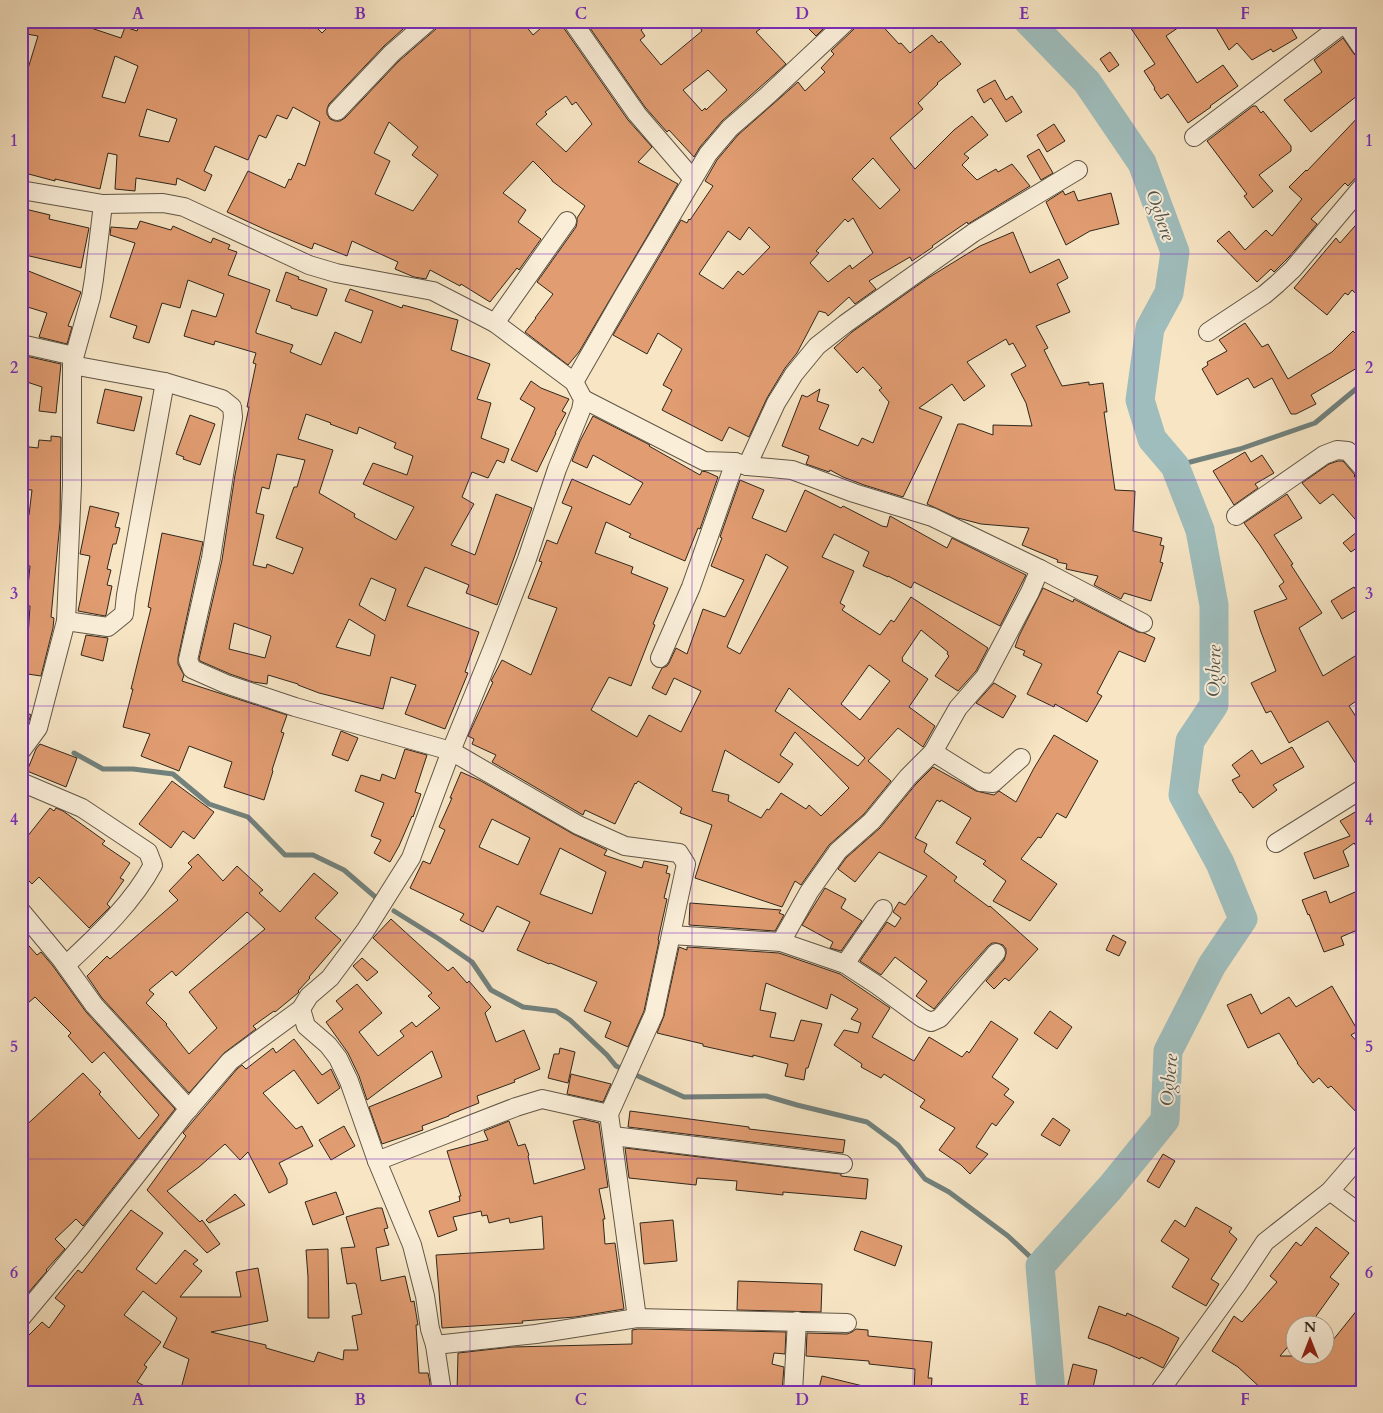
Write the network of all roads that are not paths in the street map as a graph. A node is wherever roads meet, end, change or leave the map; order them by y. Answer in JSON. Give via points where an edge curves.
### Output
{"nodes":[{"id":1,"x":429,"y":21,"type":"edge"},
{"id":2,"x":572,"y":21,"type":"edge"},
{"id":3,"x":847,"y":21,"type":"edge"},
{"id":4,"x":1341,"y":23,"type":"edge"},
{"id":5,"x":1362,"y":48,"type":"edge"},
{"id":6,"x":337,"y":110,"type":"dead end"},
{"id":7,"x":1194,"y":137,"type":"dead end"},
{"id":8,"x":1078,"y":170,"type":"dead end"},
{"id":9,"x":692,"y":178,"type":"junction"},
{"id":10,"x":1362,"y":188,"type":"edge"},
{"id":11,"x":21,"y":190,"type":"edge"},
{"id":12,"x":103,"y":204,"type":"junction"},
{"id":13,"x":567,"y":221,"type":"dead end"},
{"id":14,"x":495,"y":323,"type":"junction"},
{"id":15,"x":1208,"y":332,"type":"dead end"},
{"id":16,"x":21,"y":344,"type":"edge"},
{"id":17,"x":73,"y":360,"type":"junction"},
{"id":18,"x":166,"y":382,"type":"junction"},
{"id":19,"x":574,"y":382,"type":"junction"},
{"id":20,"x":584,"y":399,"type":"junction"},
{"id":21,"x":741,"y":464,"type":"junction"},
{"id":22,"x":1362,"y":467,"type":"edge"},
{"id":23,"x":1236,"y":516,"type":"dead end"},
{"id":24,"x":1040,"y":569,"type":"junction"},
{"id":25,"x":66,"y":621,"type":"junction"},
{"id":26,"x":1143,"y":623,"type":"dead end"},
{"id":27,"x":660,"y":658,"type":"dead end"},
{"id":28,"x":21,"y":751,"type":"edge"},
{"id":29,"x":451,"y":751,"type":"junction"},
{"id":30,"x":933,"y":752,"type":"junction"},
{"id":31,"x":1020,"y":758,"type":"dead end"},
{"id":32,"x":21,"y":782,"type":"edge"},
{"id":33,"x":1362,"y":789,"type":"edge"},
{"id":34,"x":1276,"y":843,"type":"dead end"},
{"id":35,"x":883,"y":909,"type":"dead end"},
{"id":36,"x":21,"y":911,"type":"edge"},
{"id":37,"x":671,"y":936,"type":"junction"},
{"id":38,"x":780,"y":942,"type":"junction"},
{"id":39,"x":996,"y":953,"type":"dead end"},
{"id":40,"x":845,"y":964,"type":"junction"},
{"id":41,"x":66,"y":965,"type":"junction"},
{"id":42,"x":301,"y":1009,"type":"junction"},
{"id":43,"x":189,"y":1109,"type":"junction"},
{"id":44,"x":609,"y":1114,"type":"junction"},
{"id":45,"x":613,"y":1136,"type":"junction"},
{"id":46,"x":1362,"y":1154,"type":"edge"},
{"id":47,"x":377,"y":1161,"type":"junction"},
{"id":48,"x":843,"y":1164,"type":"dead end"},
{"id":49,"x":1330,"y":1192,"type":"junction"},
{"id":50,"x":1362,"y":1215,"type":"edge"},
{"id":51,"x":21,"y":1318,"type":"edge"},
{"id":52,"x":637,"y":1318,"type":"junction"},
{"id":53,"x":797,"y":1321,"type":"junction"},
{"id":54,"x":847,"y":1323,"type":"dead end"},
{"id":55,"x":435,"y":1345,"type":"junction"},
{"id":56,"x":442,"y":1392,"type":"edge"},
{"id":57,"x":793,"y":1392,"type":"edge"},
{"id":58,"x":1159,"y":1392,"type":"edge"}],
"edges":[{"from":1,"to":6,"type":"street","via":[[392,53]]},
{"from":2,"to":9,"type":"street","via":[[637,114]]},
{"from":3,"to":9,"type":"street","via":[[730,128]]},
{"from":4,"to":5,"type":"street"},
{"from":4,"to":7,"type":"street"},
{"from":8,"to":21,"type":"street","via":[[973,233],[817,346],[794,374]]},
{"from":9,"to":19,"type":"street"},
{"from":10,"to":15,"type":"street","via":[[1277,284]]},
{"from":11,"to":12,"type":"street"},
{"from":12,"to":14,"type":"street","via":[[163,203],[184,207],[309,265],[433,291]]},
{"from":12,"to":17,"type":"street","via":[[94,279]]},
{"from":13,"to":14,"type":"street"},
{"from":14,"to":19,"type":"street"},
{"from":16,"to":17,"type":"street"},
{"from":17,"to":18,"type":"street"},
{"from":17,"to":25,"type":"street"},
{"from":18,"to":25,"type":"street","via":[[124,614],[108,627]]},
{"from":18,"to":29,"type":"street","via":[[222,399],[232,407],[233,417],[211,558],[188,660],[192,669],[226,684],[295,706]]},
{"from":19,"to":20,"type":"street"},
{"from":20,"to":21,"type":"street","via":[[704,461]]},
{"from":20,"to":29,"type":"street","via":[[527,559]]},
{"from":21,"to":24,"type":"street","via":[[792,470],[932,517]]},
{"from":21,"to":27,"type":"street"},
{"from":22,"to":23,"type":"street","via":[[1348,451],[1337,450],[1324,455]]},
{"from":24,"to":26,"type":"street"},
{"from":24,"to":30,"type":"street","via":[[985,676],[958,708]]},
{"from":25,"to":28,"type":"street","via":[[38,728]]},
{"from":29,"to":37,"type":"street","via":[[578,825],[625,846],[678,852],[686,864]]},
{"from":29,"to":42,"type":"street","via":[[411,858],[342,963],[309,996]]},
{"from":30,"to":31,"type":"street","via":[[981,782],[993,783]]},
{"from":30,"to":38,"type":"street","via":[[872,821],[838,851]]},
{"from":32,"to":41,"type":"street","via":[[82,808],[148,852],[154,865],[143,884],[107,925]]},
{"from":33,"to":34,"type":"street"},
{"from":35,"to":40,"type":"street"},
{"from":36,"to":41,"type":"street"},
{"from":37,"to":38,"type":"street"},
{"from":37,"to":44,"type":"street","via":[[654,1014]]},
{"from":38,"to":40,"type":"street"},
{"from":39,"to":40,"type":"street","via":[[940,1018],[931,1022]]},
{"from":41,"to":43,"type":"street","via":[[94,1005]]},
{"from":42,"to":43,"type":"street","via":[[230,1061]]},
{"from":42,"to":47,"type":"street","via":[[306,1026],[338,1058]]},
{"from":43,"to":51,"type":"street"},
{"from":44,"to":45,"type":"street"},
{"from":44,"to":47,"type":"street","via":[[542,1100]]},
{"from":45,"to":48,"type":"street"},
{"from":45,"to":52,"type":"street"},
{"from":46,"to":49,"type":"street"},
{"from":47,"to":55,"type":"street","via":[[412,1245]]},
{"from":49,"to":50,"type":"street"},
{"from":49,"to":58,"type":"street","via":[[1265,1242]]},
{"from":52,"to":53,"type":"street"},
{"from":52,"to":55,"type":"street"},
{"from":53,"to":54,"type":"street"},
{"from":53,"to":57,"type":"street"},
{"from":55,"to":56,"type":"street"}]}
